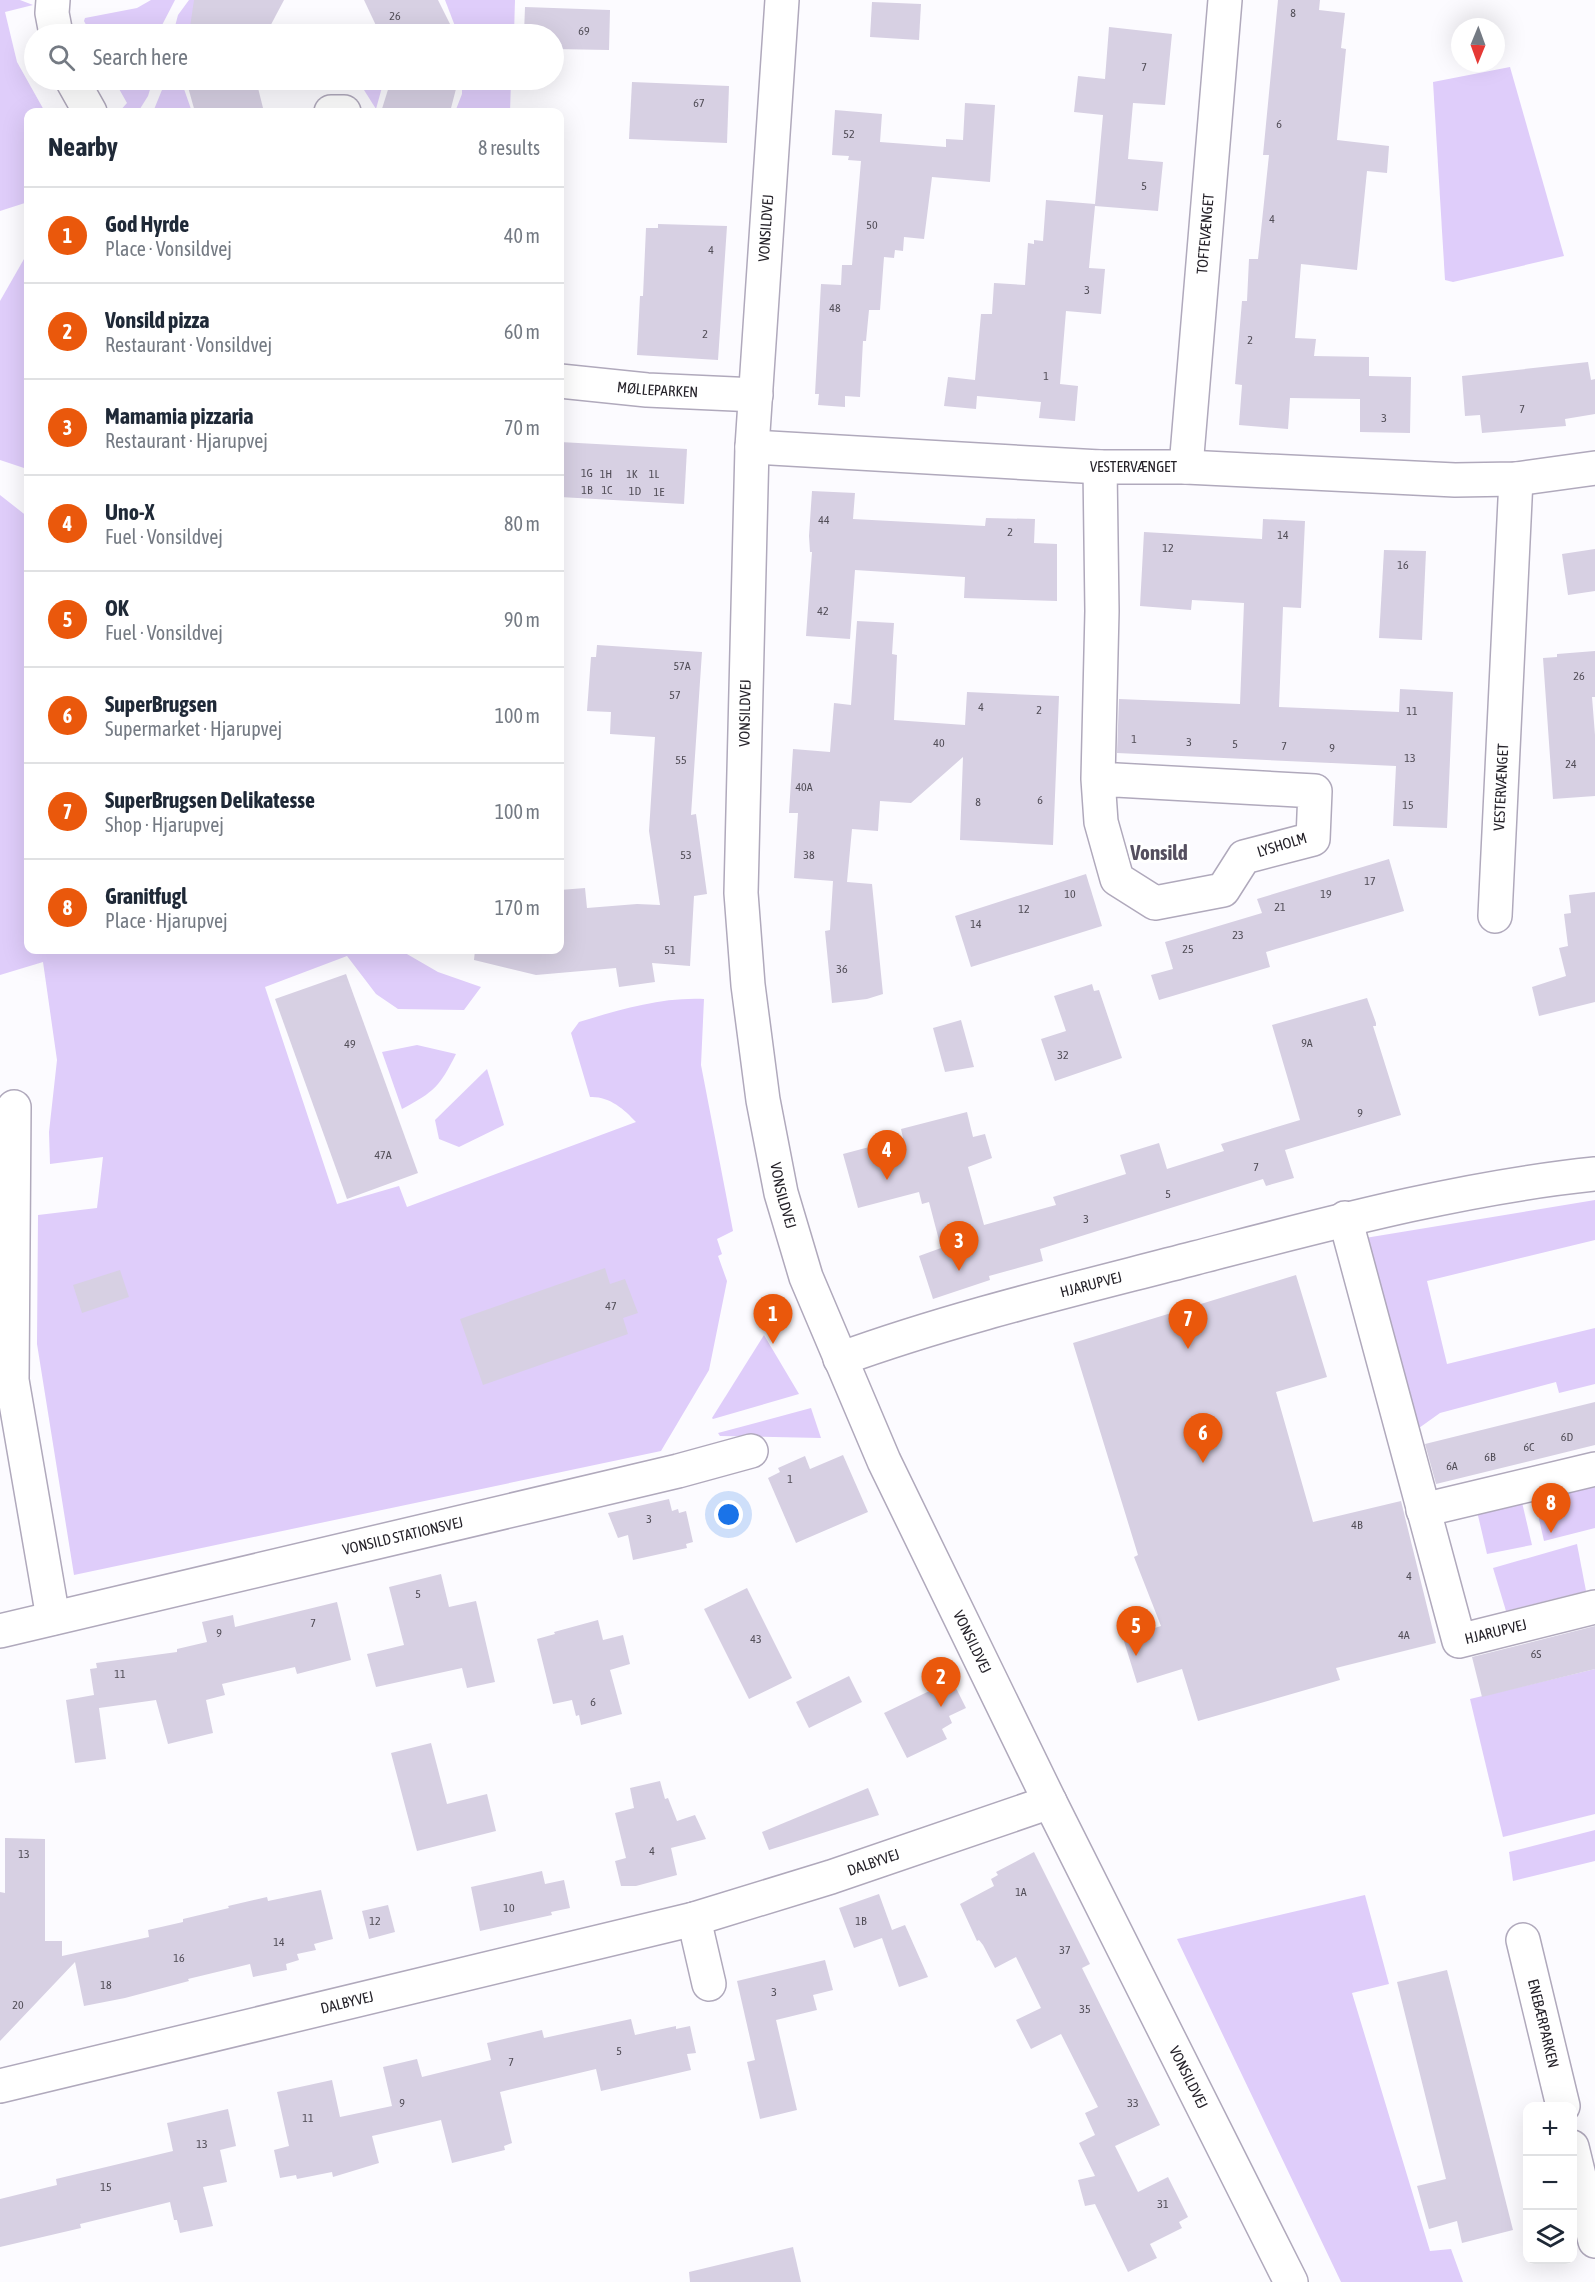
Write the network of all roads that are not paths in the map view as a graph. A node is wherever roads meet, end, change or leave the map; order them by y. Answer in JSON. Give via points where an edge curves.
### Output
{"nodes":[{"id":1,"x":53,"y":0,"type":"edge"},
{"id":2,"x":782,"y":0,"type":"edge"},
{"id":3,"x":1225,"y":0,"type":"edge"},
{"id":4,"x":54,"y":24,"type":"edge"},
{"id":5,"x":78,"y":90,"type":"edge"},
{"id":6,"x":88,"y":108,"type":"edge"},
{"id":7,"x":564,"y":381,"type":"edge"},
{"id":8,"x":756,"y":395,"type":"junction"},
{"id":9,"x":752,"y":447,"type":"junction"},
{"id":10,"x":1100,"y":467,"type":"junction"},
{"id":11,"x":1186,"y":467,"type":"junction"},
{"id":12,"x":1595,"y":468,"type":"edge"},
{"id":13,"x":1516,"y":479,"type":"junction"},
{"id":14,"x":1098,"y":779,"type":"junction"},
{"id":15,"x":1495,"y":916,"type":"dead end"},
{"id":16,"x":14,"y":1107,"type":"dead end"},
{"id":17,"x":1595,"y":1174,"type":"edge"},
{"id":18,"x":1345,"y":1218,"type":"junction"},
{"id":19,"x":840,"y":1359,"type":"junction"},
{"id":20,"x":751,"y":1451,"type":"dead end"},
{"id":21,"x":1595,"y":1468,"type":"edge"},
{"id":22,"x":1423,"y":1510,"type":"junction"},
{"id":23,"x":1595,"y":1607,"type":"edge"},
{"id":24,"x":53,"y":1618,"type":"junction"},
{"id":25,"x":0,"y":1631,"type":"edge"},
{"id":26,"x":1050,"y":1802,"type":"junction"},
{"id":27,"x":694,"y":1919,"type":"junction"},
{"id":28,"x":1523,"y":1940,"type":"dead end"},
{"id":29,"x":709,"y":1984,"type":"dead end"},
{"id":30,"x":0,"y":2086,"type":"edge"},
{"id":31,"x":1562,"y":2102,"type":"edge"},
{"id":32,"x":1595,"y":2140,"type":"edge"},
{"id":33,"x":1577,"y":2145,"type":"edge"},
{"id":34,"x":1574,"y":2156,"type":"edge"},
{"id":35,"x":1595,"y":2241,"type":"edge"},
{"id":36,"x":1291,"y":2282,"type":"edge"}],
"edges":[{"from":1,"to":4,"type":"street"},
{"from":2,"to":8,"type":"street","name":"VONSILDVEJ"},
{"from":3,"to":11,"type":"street","name":"TOFTEVÆNGET"},
{"from":5,"to":6,"type":"street"},
{"from":7,"to":8,"type":"street","name":"MØLLEPARKEN"},
{"from":8,"to":9,"type":"street","name":"VONSILDVEJ"},
{"from":9,"to":10,"type":"street","name":"VESTERVÆNGET"},
{"from":9,"to":19,"type":"street","name":"VONSILDVEJ","via":[[741,893],[748,985],[763,1100],[781,1193],[806,1277]]},
{"from":10,"to":11,"type":"street","name":"VESTERVÆNGET"},
{"from":10,"to":14,"type":"street","name":"LYSHOLM"},
{"from":11,"to":13,"type":"street","name":"VESTERVÆNGET","via":[[1455,480]]},
{"from":12,"to":13,"type":"street","name":"VESTERVÆNGET"},
{"from":13,"to":15,"type":"street","name":"VESTERVÆNGET"},
{"from":14,"to":14,"type":"street","name":"LYSHOLM","via":[[1101,822],[1117,879],[1155,903],[1222,890],[1244,857],[1313,839],[1315,791]]},
{"from":16,"to":24,"type":"street","via":[[12,1380]]},
{"from":17,"to":18,"type":"street","name":"HJARUPVEJ","via":[[1447,1197]]},
{"from":18,"to":19,"type":"street","name":"HJARUPVEJ","via":[[1027,1301]]},
{"from":18,"to":22,"type":"street","name":"HJARUPVEJ"},
{"from":19,"to":26,"type":"street","name":"VONSILDVEJ","via":[[884,1461]]},
{"from":20,"to":24,"type":"street","name":"VONSILD STATIONSVEJ"},
{"from":21,"to":22,"type":"street"},
{"from":22,"to":23,"type":"street","name":"HJARUPVEJ","via":[[1459,1641]]},
{"from":24,"to":25,"type":"street","name":"VONSILD STATIONSVEJ"},
{"from":26,"to":27,"type":"street","name":"DALBYVEJ"},
{"from":26,"to":36,"type":"street","name":"VONSILDVEJ"},
{"from":27,"to":29,"type":"street"},
{"from":27,"to":30,"type":"street","name":"DALBYVEJ"},
{"from":28,"to":31,"type":"street","name":"ENEBÆRPARKEN"},
{"from":32,"to":33,"type":"street"},
{"from":34,"to":35,"type":"street"}]}
